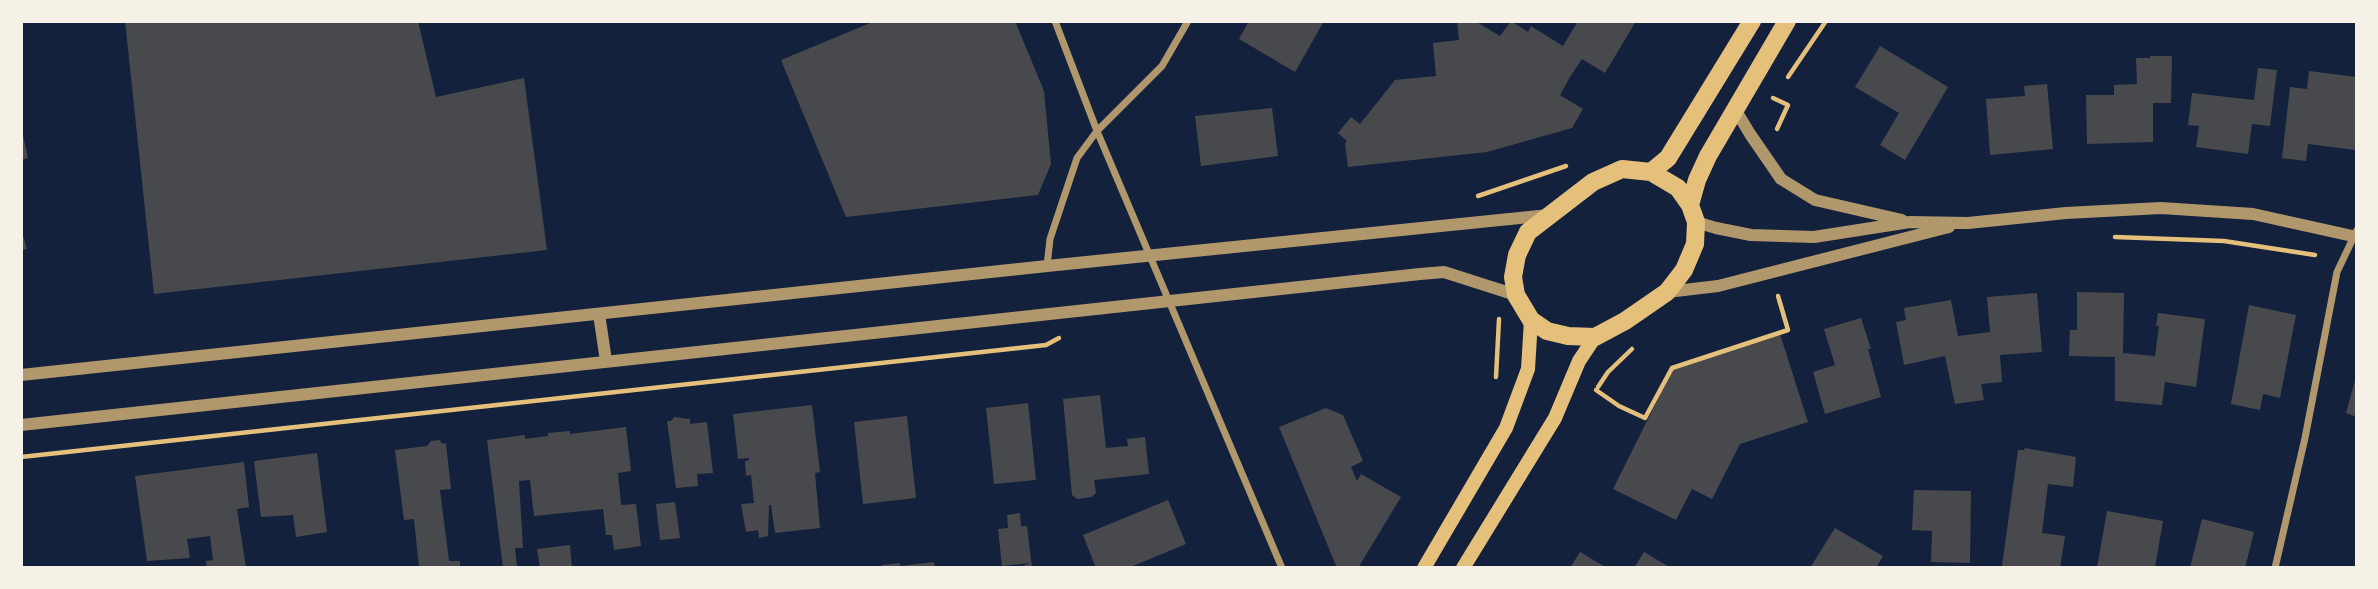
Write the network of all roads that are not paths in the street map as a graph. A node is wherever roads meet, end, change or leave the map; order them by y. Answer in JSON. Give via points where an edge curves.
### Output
{"nodes":[{"id":1,"x":1055,"y":21,"type":"edge"},
{"id":2,"x":1188,"y":21,"type":"edge"},
{"id":3,"x":1752,"y":21,"type":"edge"},
{"id":4,"x":1787,"y":21,"type":"edge"},
{"id":5,"x":1735,"y":109,"type":"junction"},
{"id":6,"x":1097,"y":131,"type":"junction"},
{"id":7,"x":1651,"y":172,"type":"junction"},
{"id":8,"x":1693,"y":214,"type":"junction"},
{"id":9,"x":1549,"y":215,"type":"junction"},
{"id":10,"x":1910,"y":222,"type":"junction"},
{"id":11,"x":1968,"y":223,"type":"junction"},
{"id":12,"x":2356,"y":234,"type":"edge"},
{"id":13,"x":1151,"y":255,"type":"junction"},
{"id":14,"x":1047,"y":266,"type":"junction"},
{"id":15,"x":1667,"y":292,"type":"junction"},
{"id":16,"x":1516,"y":295,"type":"junction"},
{"id":17,"x":1170,"y":300,"type":"junction"},
{"id":18,"x":599,"y":314,"type":"junction"},
{"id":19,"x":1531,"y":320,"type":"junction"},
{"id":20,"x":1595,"y":337,"type":"junction"},
{"id":21,"x":606,"y":361,"type":"junction"},
{"id":22,"x":21,"y":375,"type":"edge"},
{"id":23,"x":21,"y":425,"type":"edge"},
{"id":24,"x":1282,"y":568,"type":"edge"},
{"id":25,"x":1424,"y":568,"type":"edge"},
{"id":26,"x":1463,"y":568,"type":"edge"},
{"id":27,"x":2276,"y":568,"type":"edge"}],
"edges":[{"from":1,"to":6,"type":"street"},
{"from":2,"to":6,"type":"street","via":[[1162,66]]},
{"from":3,"to":7,"type":"main road","via":[[1668,158]]},
{"from":4,"to":5,"type":"main road"},
{"from":5,"to":8,"type":"main road","via":[[1697,180]]},
{"from":5,"to":10,"type":"street","via":[[1781,179],[1815,200]]},
{"from":6,"to":13,"type":"street"},
{"from":6,"to":14,"type":"street","via":[[1077,158],[1050,239]]},
{"from":7,"to":8,"type":"main road","via":[[1678,188]]},
{"from":7,"to":9,"type":"main road","via":[[1622,169],[1593,182]]},
{"from":8,"to":10,"type":"street","via":[[1716,228],[1776,237],[1814,237]]},
{"from":8,"to":15,"type":"main road","via":[[1695,244],[1684,270]]},
{"from":9,"to":13,"type":"street"},
{"from":9,"to":16,"type":"main road","via":[[1528,232],[1517,255]]},
{"from":10,"to":11,"type":"street"},
{"from":11,"to":12,"type":"street","via":[[2161,208],[2253,214]]},
{"from":11,"to":15,"type":"street","via":[[1718,286]]},
{"from":12,"to":27,"type":"street","via":[[2337,272]]},
{"from":13,"to":14,"type":"street"},
{"from":13,"to":17,"type":"street"},
{"from":14,"to":18,"type":"street"},
{"from":15,"to":20,"type":"main road"},
{"from":16,"to":17,"type":"street","via":[[1444,272]]},
{"from":16,"to":19,"type":"main road"},
{"from":17,"to":21,"type":"street"},
{"from":17,"to":24,"type":"street"},
{"from":18,"to":21,"type":"street"},
{"from":18,"to":22,"type":"street"},
{"from":19,"to":20,"type":"main road","via":[[1547,331]]},
{"from":19,"to":25,"type":"main road","via":[[1528,369],[1506,428]]},
{"from":20,"to":26,"type":"main road","via":[[1579,360],[1555,418]]},
{"from":21,"to":23,"type":"street"}]}
